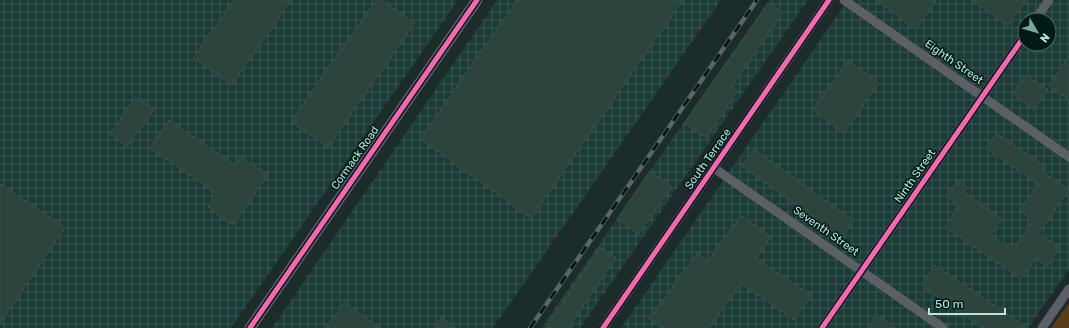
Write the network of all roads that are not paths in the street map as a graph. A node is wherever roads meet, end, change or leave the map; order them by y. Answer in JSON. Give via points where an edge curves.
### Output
{"nodes":[{"id":1,"x":829,"y":0,"type":"edge"},
{"id":2,"x":844,"y":0,"type":"edge"},
{"id":3,"x":1049,"y":0,"type":"edge"},
{"id":4,"x":474,"y":1,"type":"edge"},
{"id":5,"x":1041,"y":12,"type":"edge"},
{"id":6,"x":1017,"y":46,"type":"edge"},
{"id":7,"x":982,"y":96,"type":"junction"},
{"id":8,"x":1069,"y":157,"type":"edge"},
{"id":9,"x":714,"y":168,"type":"junction"},
{"id":10,"x":862,"y":271,"type":"junction"},
{"id":11,"x":1069,"y":289,"type":"edge"},
{"id":12,"x":250,"y":328,"type":"edge"},
{"id":13,"x":603,"y":328,"type":"edge"},
{"id":14,"x":822,"y":328,"type":"edge"},
{"id":15,"x":943,"y":328,"type":"edge"},
{"id":16,"x":1042,"y":328,"type":"edge"}],
"edges":[{"from":1,"to":9,"type":"street","name":"South Terrace"},
{"from":2,"to":7,"type":"street","name":"Eighth Street"},
{"from":3,"to":5,"type":"street"},
{"from":4,"to":12,"type":"street","name":"Cormack Road"},
{"from":6,"to":7,"type":"street","name":"Ninth Street"},
{"from":7,"to":8,"type":"street","name":"Eighth Street"},
{"from":7,"to":10,"type":"street","name":"Ninth Street"},
{"from":9,"to":10,"type":"street","name":"Seventh Street"},
{"from":9,"to":13,"type":"street","name":"South Terrace"},
{"from":10,"to":14,"type":"street","name":"Ninth Street"},
{"from":10,"to":15,"type":"street","name":"Seventh Street"},
{"from":11,"to":16,"type":"street"}]}
